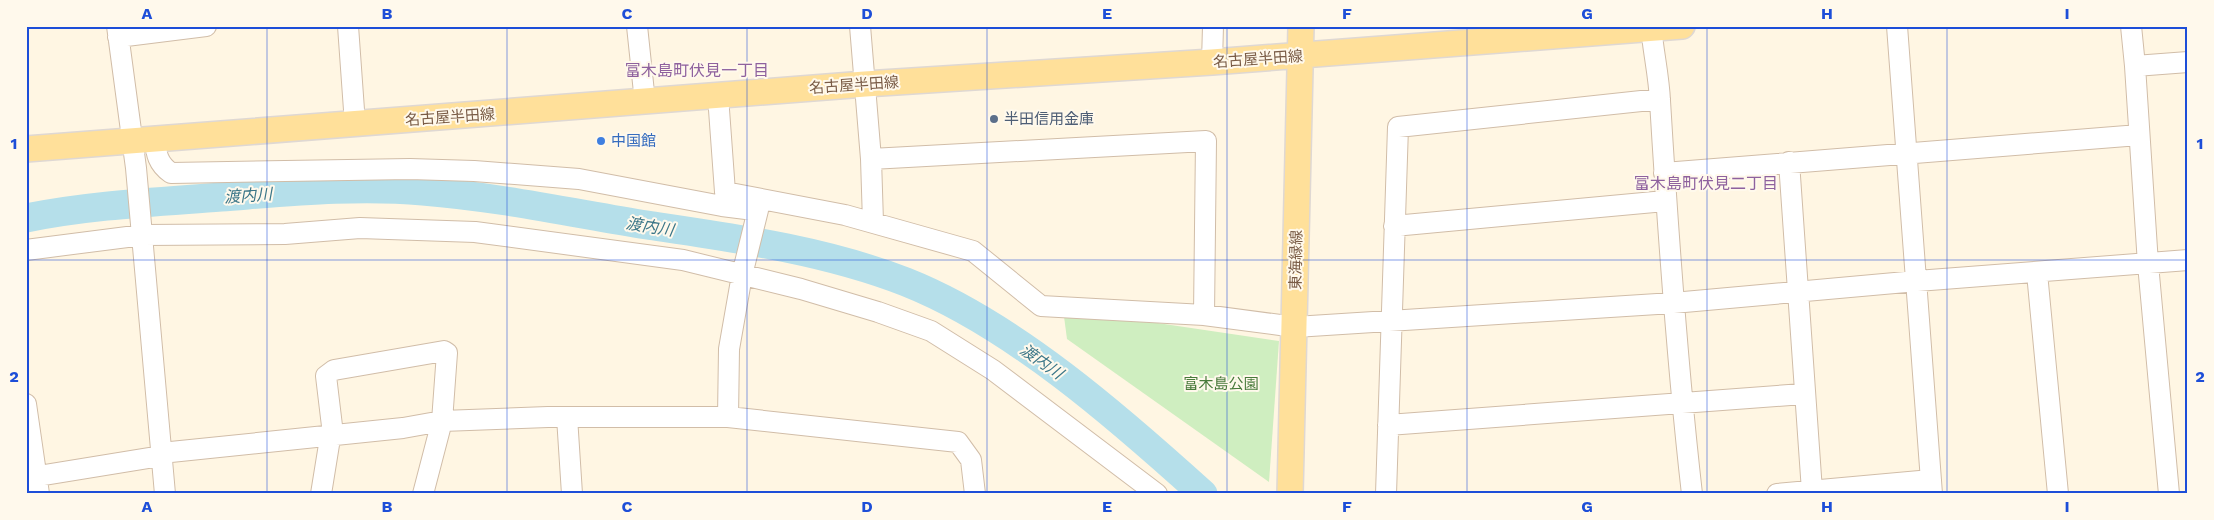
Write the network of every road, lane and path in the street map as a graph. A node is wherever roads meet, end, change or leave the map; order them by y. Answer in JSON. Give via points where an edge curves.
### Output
{"nodes":[{"id":1,"x":206,"y":26,"type":"edge"},
{"id":2,"x":348,"y":26,"type":"edge"},
{"id":3,"x":637,"y":26,"type":"edge"},
{"id":4,"x":860,"y":26,"type":"edge"},
{"id":5,"x":1213,"y":26,"type":"edge"},
{"id":6,"x":1301,"y":26,"type":"edge"},
{"id":7,"x":1682,"y":26,"type":"edge"},
{"id":8,"x":1896,"y":26,"type":"edge"},
{"id":9,"x":2131,"y":26,"type":"edge"},
{"id":10,"x":1651,"y":28,"type":"edge"},
{"id":11,"x":117,"y":32,"type":"edge"},
{"id":12,"x":1300,"y":56,"type":"junction"},
{"id":13,"x":1212,"y":62,"type":"junction"},
{"id":14,"x":2188,"y":62,"type":"edge"},
{"id":15,"x":2135,"y":66,"type":"junction"},
{"id":16,"x":865,"y":84,"type":"junction"},
{"id":17,"x":718,"y":96,"type":"junction"},
{"id":18,"x":1660,"y":99,"type":"junction"},
{"id":19,"x":645,"y":102,"type":"junction"},
{"id":20,"x":355,"y":124,"type":"junction"},
{"id":21,"x":2139,"y":135,"type":"junction"},
{"id":22,"x":143,"y":140,"type":"junction"},
{"id":23,"x":26,"y":149,"type":"edge"},
{"id":24,"x":1906,"y":153,"type":"junction"},
{"id":25,"x":871,"y":159,"type":"junction"},
{"id":26,"x":1789,"y":162,"type":"junction"},
{"id":27,"x":1664,"y":173,"type":"junction"},
{"id":28,"x":1665,"y":201,"type":"junction"},
{"id":29,"x":758,"y":210,"type":"junction"},
{"id":30,"x":845,"y":215,"type":"junction"},
{"id":31,"x":873,"y":222,"type":"junction"},
{"id":32,"x":1394,"y":226,"type":"junction"},
{"id":33,"x":143,"y":235,"type":"junction"},
{"id":34,"x":26,"y":250,"type":"edge"},
{"id":35,"x":2188,"y":260,"type":"edge"},
{"id":36,"x":2148,"y":264,"type":"junction"},
{"id":37,"x":744,"y":270,"type":"junction"},
{"id":38,"x":2037,"y":273,"type":"junction"},
{"id":39,"x":1917,"y":281,"type":"junction"},
{"id":40,"x":1799,"y":292,"type":"junction"},
{"id":41,"x":1673,"y":303,"type":"junction"},
{"id":42,"x":1204,"y":315,"type":"junction"},
{"id":43,"x":1392,"y":321,"type":"junction"},
{"id":44,"x":1295,"y":327,"type":"junction"},
{"id":45,"x":1803,"y":394,"type":"junction"},
{"id":46,"x":1681,"y":403,"type":"junction"},
{"id":47,"x":26,"y":404,"type":"edge"},
{"id":48,"x":567,"y":417,"type":"junction"},
{"id":49,"x":728,"y":417,"type":"junction"},
{"id":50,"x":442,"y":421,"type":"junction"},
{"id":51,"x":1388,"y":425,"type":"junction"},
{"id":52,"x":331,"y":435,"type":"junction"},
{"id":53,"x":161,"y":455,"type":"junction"},
{"id":54,"x":34,"y":483,"type":"edge"},
{"id":55,"x":1932,"y":487,"type":"edge"},
{"id":56,"x":1812,"y":491,"type":"junction"},
{"id":57,"x":165,"y":494,"type":"edge"},
{"id":58,"x":321,"y":494,"type":"edge"},
{"id":59,"x":423,"y":494,"type":"edge"},
{"id":60,"x":572,"y":494,"type":"edge"},
{"id":61,"x":975,"y":494,"type":"edge"},
{"id":62,"x":1157,"y":494,"type":"edge"},
{"id":63,"x":1290,"y":494,"type":"edge"},
{"id":64,"x":1386,"y":494,"type":"edge"},
{"id":65,"x":1692,"y":494,"type":"edge"},
{"id":66,"x":1777,"y":494,"type":"edge"},
{"id":67,"x":2058,"y":494,"type":"edge"},
{"id":68,"x":2169,"y":494,"type":"edge"}],
"edges":[{"from":1,"to":11,"type":"street"},
{"from":2,"to":20,"type":"street"},
{"from":3,"to":19,"type":"street"},
{"from":4,"to":16,"type":"street"},
{"from":5,"to":13,"type":"street"},
{"from":6,"to":12,"type":"main road","name":"東海緑線"},
{"from":7,"to":10,"type":"main road","name":"名古屋半田線"},
{"from":8,"to":24,"type":"street"},
{"from":9,"to":15,"type":"street"},
{"from":10,"to":12,"type":"main road","name":"名古屋半田線"},
{"from":10,"to":18,"type":"street"},
{"from":11,"to":22,"type":"street"},
{"from":12,"to":13,"type":"main road","name":"名古屋半田線"},
{"from":12,"to":44,"type":"main road","name":"東海緑線"},
{"from":13,"to":16,"type":"main road","name":"名古屋半田線"},
{"from":14,"to":15,"type":"street"},
{"from":15,"to":21,"type":"street"},
{"from":16,"to":17,"type":"main road","name":"名古屋半田線"},
{"from":16,"to":25,"type":"street"},
{"from":17,"to":19,"type":"main road","name":"名古屋半田線"},
{"from":17,"to":30,"type":"street","via":[[725,192]]},
{"from":18,"to":27,"type":"street"},
{"from":18,"to":32,"type":"street","via":[[1398,127]]},
{"from":19,"to":20,"type":"main road","name":"名古屋半田線"},
{"from":20,"to":22,"type":"main road","name":"名古屋半田線"},
{"from":21,"to":24,"type":"street"},
{"from":21,"to":36,"type":"street"},
{"from":22,"to":23,"type":"main road","name":"名古屋半田線"},
{"from":22,"to":29,"type":"street","via":[[164,168],[172,173],[474,171],[579,179]]},
{"from":22,"to":33,"type":"street","via":[[136,168]]},
{"from":24,"to":26,"type":"street"},
{"from":24,"to":39,"type":"street"},
{"from":25,"to":31,"type":"street"},
{"from":25,"to":42,"type":"street","via":[[1206,141]]},
{"from":26,"to":27,"type":"street"},
{"from":26,"to":40,"type":"street"},
{"from":27,"to":28,"type":"street"},
{"from":28,"to":32,"type":"street"},
{"from":28,"to":41,"type":"street"},
{"from":29,"to":30,"type":"street","via":[[842,227]]},
{"from":29,"to":37,"type":"street"},
{"from":30,"to":31,"type":"street"},
{"from":31,"to":42,"type":"street","via":[[974,251],[1041,306]]},
{"from":32,"to":43,"type":"street"},
{"from":33,"to":34,"type":"street"},
{"from":33,"to":37,"type":"street","via":[[285,234],[360,228],[475,232]]},
{"from":33,"to":53,"type":"street"},
{"from":35,"to":36,"type":"street"},
{"from":36,"to":38,"type":"street"},
{"from":36,"to":68,"type":"street"},
{"from":37,"to":49,"type":"street","via":[[728,349]]},
{"from":37,"to":62,"type":"street","via":[[930,331],[993,370]]},
{"from":38,"to":39,"type":"street"},
{"from":38,"to":67,"type":"street"},
{"from":39,"to":40,"type":"street"},
{"from":39,"to":55,"type":"street"},
{"from":40,"to":41,"type":"street"},
{"from":40,"to":45,"type":"street"},
{"from":41,"to":43,"type":"street"},
{"from":41,"to":46,"type":"street"},
{"from":42,"to":44,"type":"street"},
{"from":43,"to":44,"type":"street"},
{"from":43,"to":51,"type":"street"},
{"from":44,"to":63,"type":"main road","name":"東海緑線"},
{"from":45,"to":46,"type":"street"},
{"from":45,"to":56,"type":"street"},
{"from":46,"to":51,"type":"street"},
{"from":46,"to":65,"type":"street"},
{"from":47,"to":54,"type":"street"},
{"from":48,"to":49,"type":"street"},
{"from":48,"to":50,"type":"street"},
{"from":48,"to":60,"type":"street"},
{"from":49,"to":61,"type":"street","via":[[958,442],[971,460]]},
{"from":50,"to":52,"type":"street"},
{"from":50,"to":52,"type":"street","via":[[447,354],[444,351],[334,370],[326,376]]},
{"from":50,"to":59,"type":"street"},
{"from":51,"to":64,"type":"street"},
{"from":52,"to":53,"type":"street"},
{"from":52,"to":58,"type":"street"},
{"from":53,"to":54,"type":"street"},
{"from":53,"to":57,"type":"street"},
{"from":55,"to":56,"type":"street"},
{"from":56,"to":66,"type":"street"}]}
